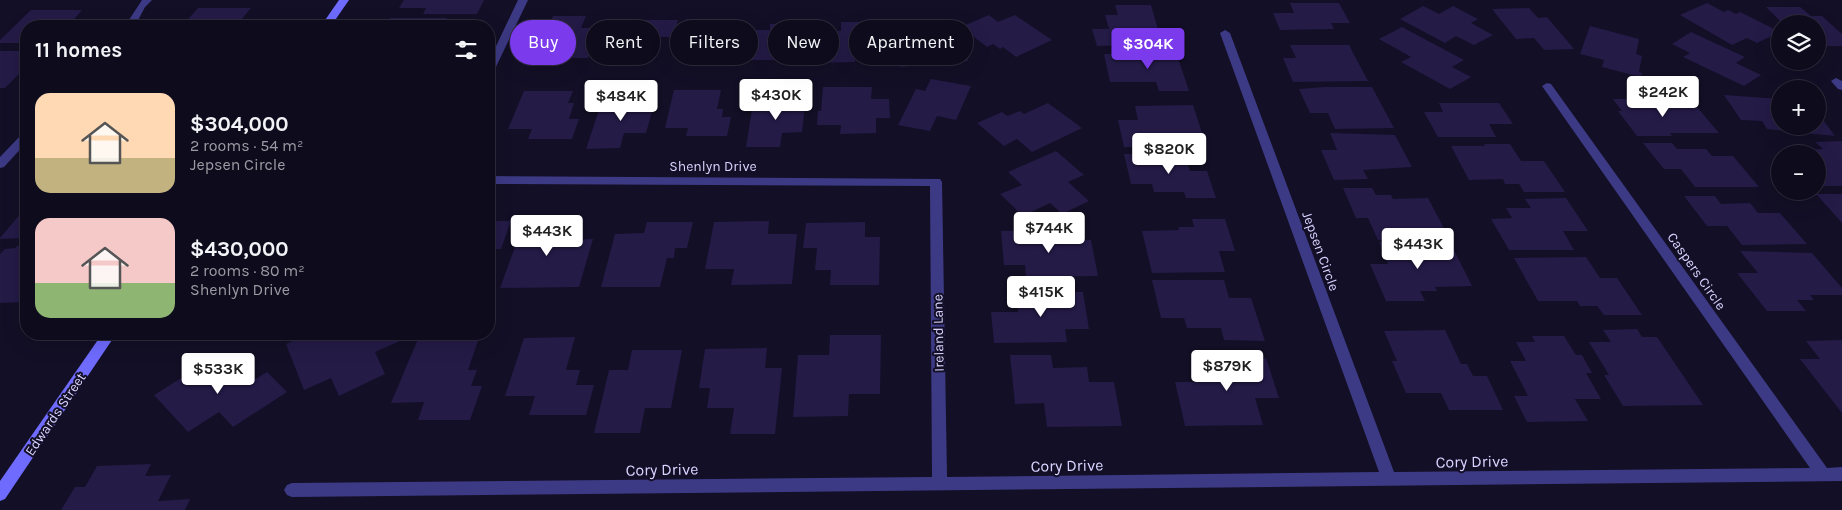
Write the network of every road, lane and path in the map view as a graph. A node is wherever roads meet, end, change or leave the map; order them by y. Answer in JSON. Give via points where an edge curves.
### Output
{"nodes":[{"id":1,"x":147,"y":0,"type":"edge"},
{"id":2,"x":344,"y":0,"type":"edge"},
{"id":3,"x":523,"y":0,"type":"edge"},
{"id":4,"x":133,"y":20,"type":"edge"},
{"id":5,"x":330,"y":20,"type":"edge"},
{"id":6,"x":1225,"y":33,"type":"dead end"},
{"id":7,"x":495,"y":58,"type":"edge"},
{"id":8,"x":1547,"y":86,"type":"dead end"},
{"id":9,"x":20,"y":143,"type":"edge"},
{"id":10,"x":0,"y":164,"type":"edge"},
{"id":11,"x":495,"y":180,"type":"edge"},
{"id":12,"x":936,"y":182,"type":"joint"},
{"id":13,"x":106,"y":340,"type":"edge"},
{"id":14,"x":1823,"y":474,"type":"junction"},
{"id":15,"x":1842,"y":474,"type":"edge"},
{"id":16,"x":1389,"y":479,"type":"junction"},
{"id":17,"x":940,"y":484,"type":"junction"},
{"id":18,"x":292,"y":490,"type":"dead end"},
{"id":19,"x":0,"y":494,"type":"edge"}],
"edges":[{"from":1,"to":4,"type":"street"},
{"from":2,"to":5,"type":"main road"},
{"from":3,"to":7,"type":"street"},
{"from":6,"to":16,"type":"street","name":"Jepsen Circle"},
{"from":8,"to":14,"type":"street","name":"Caspers Circle"},
{"from":9,"to":10,"type":"street"},
{"from":11,"to":12,"type":"street","name":"Shenlyn Drive"},
{"from":12,"to":17,"type":"street","name":"Ireland Lane"},
{"from":13,"to":19,"type":"main road","name":"Edwards Street"},
{"from":14,"to":15,"type":"street","name":"Cory Drive"},
{"from":14,"to":16,"type":"street","name":"Cory Drive"},
{"from":16,"to":17,"type":"street","name":"Cory Drive"},
{"from":17,"to":18,"type":"street","name":"Cory Drive"}]}
